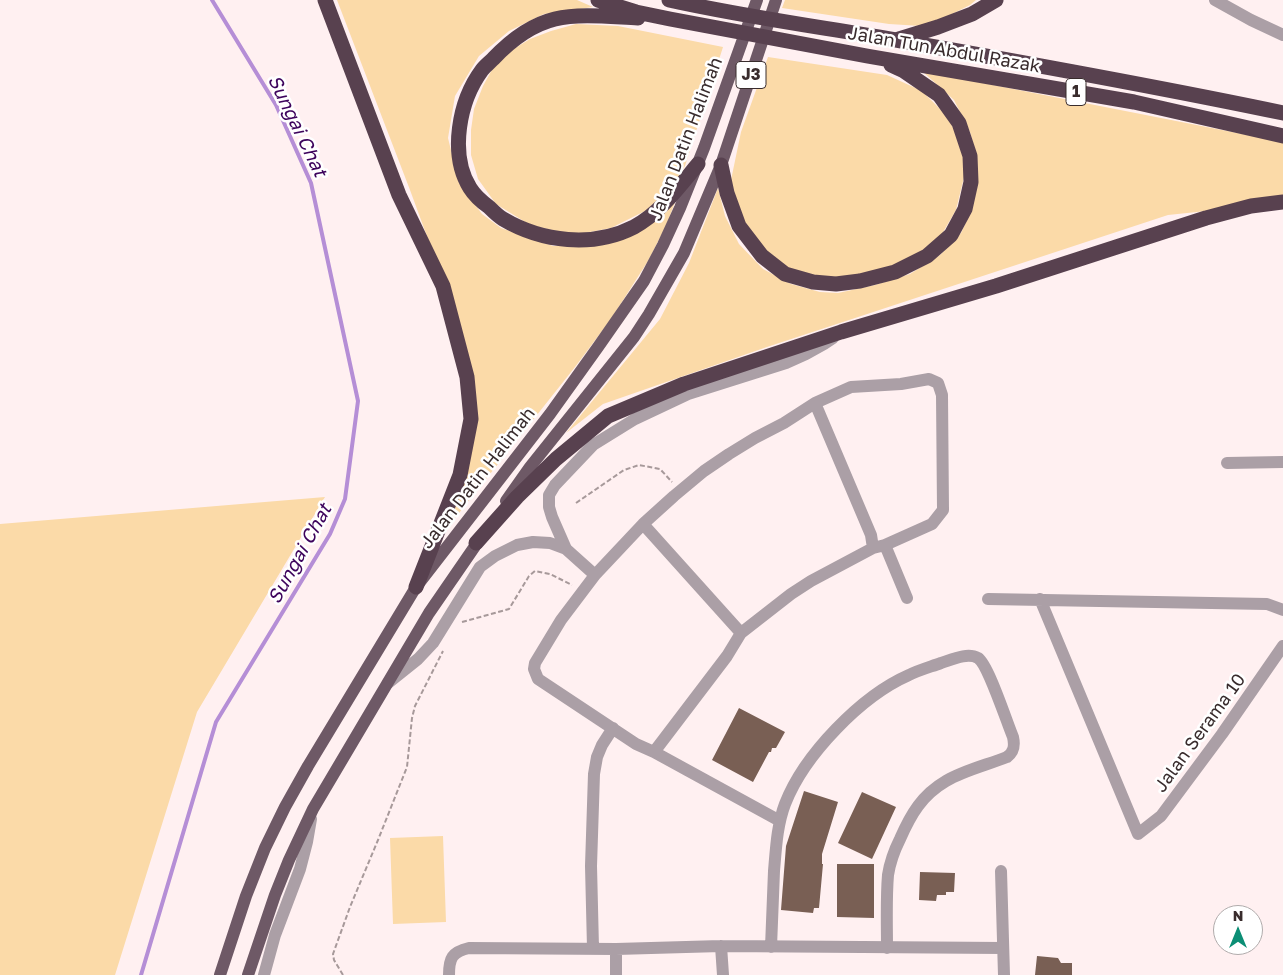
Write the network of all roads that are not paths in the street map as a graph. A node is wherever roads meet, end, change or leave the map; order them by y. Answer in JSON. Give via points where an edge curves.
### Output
{"nodes":[{"id":1,"x":325,"y":0,"type":"edge"},
{"id":2,"x":598,"y":0,"type":"edge"},
{"id":3,"x":669,"y":0,"type":"edge"},
{"id":4,"x":682,"y":0,"type":"edge"},
{"id":5,"x":757,"y":0,"type":"edge"},
{"id":6,"x":776,"y":0,"type":"edge"},
{"id":7,"x":996,"y":0,"type":"edge"},
{"id":8,"x":1215,"y":0,"type":"edge"},
{"id":9,"x":698,"y":6,"type":"junction"},
{"id":10,"x":670,"y":19,"type":"junction"},
{"id":11,"x":1283,"y":35,"type":"edge"},
{"id":12,"x":895,"y":40,"type":"junction"},
{"id":13,"x":867,"y":56,"type":"junction"},
{"id":14,"x":1283,"y":113,"type":"edge"},
{"id":15,"x":1283,"y":136,"type":"edge"},
{"id":16,"x":723,"y":158,"type":"junction"},
{"id":17,"x":698,"y":164,"type":"junction"},
{"id":18,"x":1283,"y":202,"type":"edge"},
{"id":19,"x":841,"y":332,"type":"junction"},
{"id":20,"x":815,"y":403,"type":"junction"},
{"id":21,"x":1283,"y":462,"type":"edge"},
{"id":22,"x":1227,"y":463,"type":"dead end"},
{"id":23,"x":644,"y":524,"type":"junction"},
{"id":24,"x":476,"y":543,"type":"junction"},
{"id":25,"x":879,"y":547,"type":"junction"},
{"id":26,"x":566,"y":549,"type":"junction"},
{"id":27,"x":595,"y":575,"type":"junction"},
{"id":28,"x":416,"y":587,"type":"junction"},
{"id":29,"x":907,"y":598,"type":"dead end"},
{"id":30,"x":988,"y":599,"type":"dead end"},
{"id":31,"x":1040,"y":600,"type":"junction"},
{"id":32,"x":1283,"y":610,"type":"edge"},
{"id":33,"x":741,"y":633,"type":"junction"},
{"id":34,"x":1283,"y":646,"type":"edge"},
{"id":35,"x":385,"y":686,"type":"junction"},
{"id":36,"x":613,"y":728,"type":"junction"},
{"id":37,"x":654,"y":752,"type":"junction"},
{"id":38,"x":313,"y":809,"type":"junction"},
{"id":39,"x":780,"y":820,"type":"junction"},
{"id":40,"x":1001,"y":871,"type":"dead end"},
{"id":41,"x":721,"y":946,"type":"junction"},
{"id":42,"x":771,"y":947,"type":"junction"},
{"id":43,"x":593,"y":948,"type":"junction"},
{"id":44,"x":887,"y":948,"type":"junction"},
{"id":45,"x":1003,"y":948,"type":"junction"},
{"id":46,"x":616,"y":949,"type":"junction"},
{"id":47,"x":220,"y":975,"type":"edge"},
{"id":48,"x":248,"y":975,"type":"edge"},
{"id":49,"x":264,"y":975,"type":"edge"},
{"id":50,"x":449,"y":975,"type":"edge"},
{"id":51,"x":616,"y":975,"type":"edge"},
{"id":52,"x":722,"y":975,"type":"edge"},
{"id":53,"x":1004,"y":975,"type":"edge"}],
"edges":[{"from":1,"to":28,"type":"highway","via":[[399,195],[444,286],[467,377],[471,419],[460,475]]},
{"from":2,"to":10,"type":"highway","name":"Jalan Tun Abdul Razak","number":"1"},
{"from":3,"to":9,"type":"highway","name":"Jalan Tun Abdul Razak","number":"1"},
{"from":4,"to":9,"type":"highway"},
{"from":5,"to":17,"type":"main road","name":"Jalan Datin Halimah","number":"J3"},
{"from":6,"to":16,"type":"main road","name":"Jalan Datin Halimah","number":"J3"},
{"from":7,"to":12,"type":"highway","via":[[938,28]]},
{"from":8,"to":11,"type":"street"},
{"from":9,"to":12,"type":"highway","name":"Jalan Tun Abdul Razak","number":"1"},
{"from":10,"to":13,"type":"highway","name":"Jalan Tun Abdul Razak","number":"1"},
{"from":10,"to":17,"type":"highway","via":[[557,18],[537,24],[514,39],[482,71],[472,88],[462,111],[459,157],[471,190],[502,218],[528,231],[585,241],[611,237],[654,214]]},
{"from":12,"to":14,"type":"highway","name":"Jalan Tun Abdul Razak","number":"1"},
{"from":13,"to":15,"type":"highway","name":"Jalan Tun Abdul Razak","number":"1","via":[[1134,102]]},
{"from":13,"to":16,"type":"highway","via":[[904,71],[939,95],[960,123],[970,156],[972,182],[965,209],[951,235],[928,256],[895,272],[860,281],[813,282],[786,274],[762,256],[739,226],[727,193]]},
{"from":16,"to":24,"type":"main road","name":"Jalan Datin Halimah","number":"J3","via":[[684,253],[649,314],[530,467]]},
{"from":17,"to":28,"type":"main road","name":"Jalan Datin Halimah","number":"J3","via":[[644,281],[550,414]]},
{"from":18,"to":19,"type":"highway","via":[[1251,206],[1206,218]]},
{"from":19,"to":24,"type":"highway","via":[[684,384],[608,416],[549,465]]},
{"from":19,"to":26,"type":"street","via":[[793,360],[688,394],[635,419],[593,445],[549,495],[552,517]]},
{"from":20,"to":23,"type":"street","via":[[704,471]]},
{"from":20,"to":25,"type":"street"},
{"from":20,"to":25,"type":"street","via":[[851,387],[929,379],[938,383],[942,395],[943,510],[932,524]]},
{"from":21,"to":22,"type":"street"},
{"from":23,"to":27,"type":"street"},
{"from":23,"to":33,"type":"street"},
{"from":24,"to":35,"type":"main road","name":"Jalan Datin Halimah","number":"J3"},
{"from":25,"to":29,"type":"street"},
{"from":25,"to":33,"type":"street","via":[[791,594]]},
{"from":26,"to":27,"type":"street"},
{"from":26,"to":35,"type":"street","via":[[550,543],[533,542],[495,556],[480,567],[432,643]]},
{"from":27,"to":36,"type":"street","via":[[561,620],[534,669],[542,682]]},
{"from":28,"to":47,"type":"main road","name":"Jalan Datin Halimah","number":"J3","via":[[285,807],[246,896]]},
{"from":30,"to":31,"type":"street"},
{"from":31,"to":32,"type":"street","via":[[1267,604]]},
{"from":31,"to":34,"type":"street","name":"Jalan Serama 10","via":[[1138,834],[1161,816]]},
{"from":33,"to":37,"type":"street"},
{"from":35,"to":38,"type":"main road","name":"Jalan Datin Halimah","number":"J3"},
{"from":36,"to":37,"type":"street"},
{"from":36,"to":43,"type":"street","via":[[597,757],[594,774]]},
{"from":37,"to":39,"type":"street"},
{"from":38,"to":48,"type":"main road","name":"Jalan Datin Halimah","number":"J3","via":[[275,895]]},
{"from":38,"to":49,"type":"street","via":[[300,869]]},
{"from":39,"to":42,"type":"street"},
{"from":39,"to":44,"type":"street","via":[[792,788],[807,764],[825,741],[867,700],[909,675],[932,666],[966,656],[980,659],[1013,737],[1014,750],[1007,757],[946,781],[930,792],[914,810],[895,850],[888,874]]},
{"from":40,"to":45,"type":"street"},
{"from":41,"to":42,"type":"street"},
{"from":41,"to":46,"type":"street"},
{"from":41,"to":52,"type":"street"},
{"from":42,"to":44,"type":"street"},
{"from":43,"to":46,"type":"street"},
{"from":43,"to":50,"type":"street","via":[[469,948],[453,955]]},
{"from":44,"to":45,"type":"street"},
{"from":45,"to":53,"type":"street"},
{"from":46,"to":51,"type":"street"}]}
